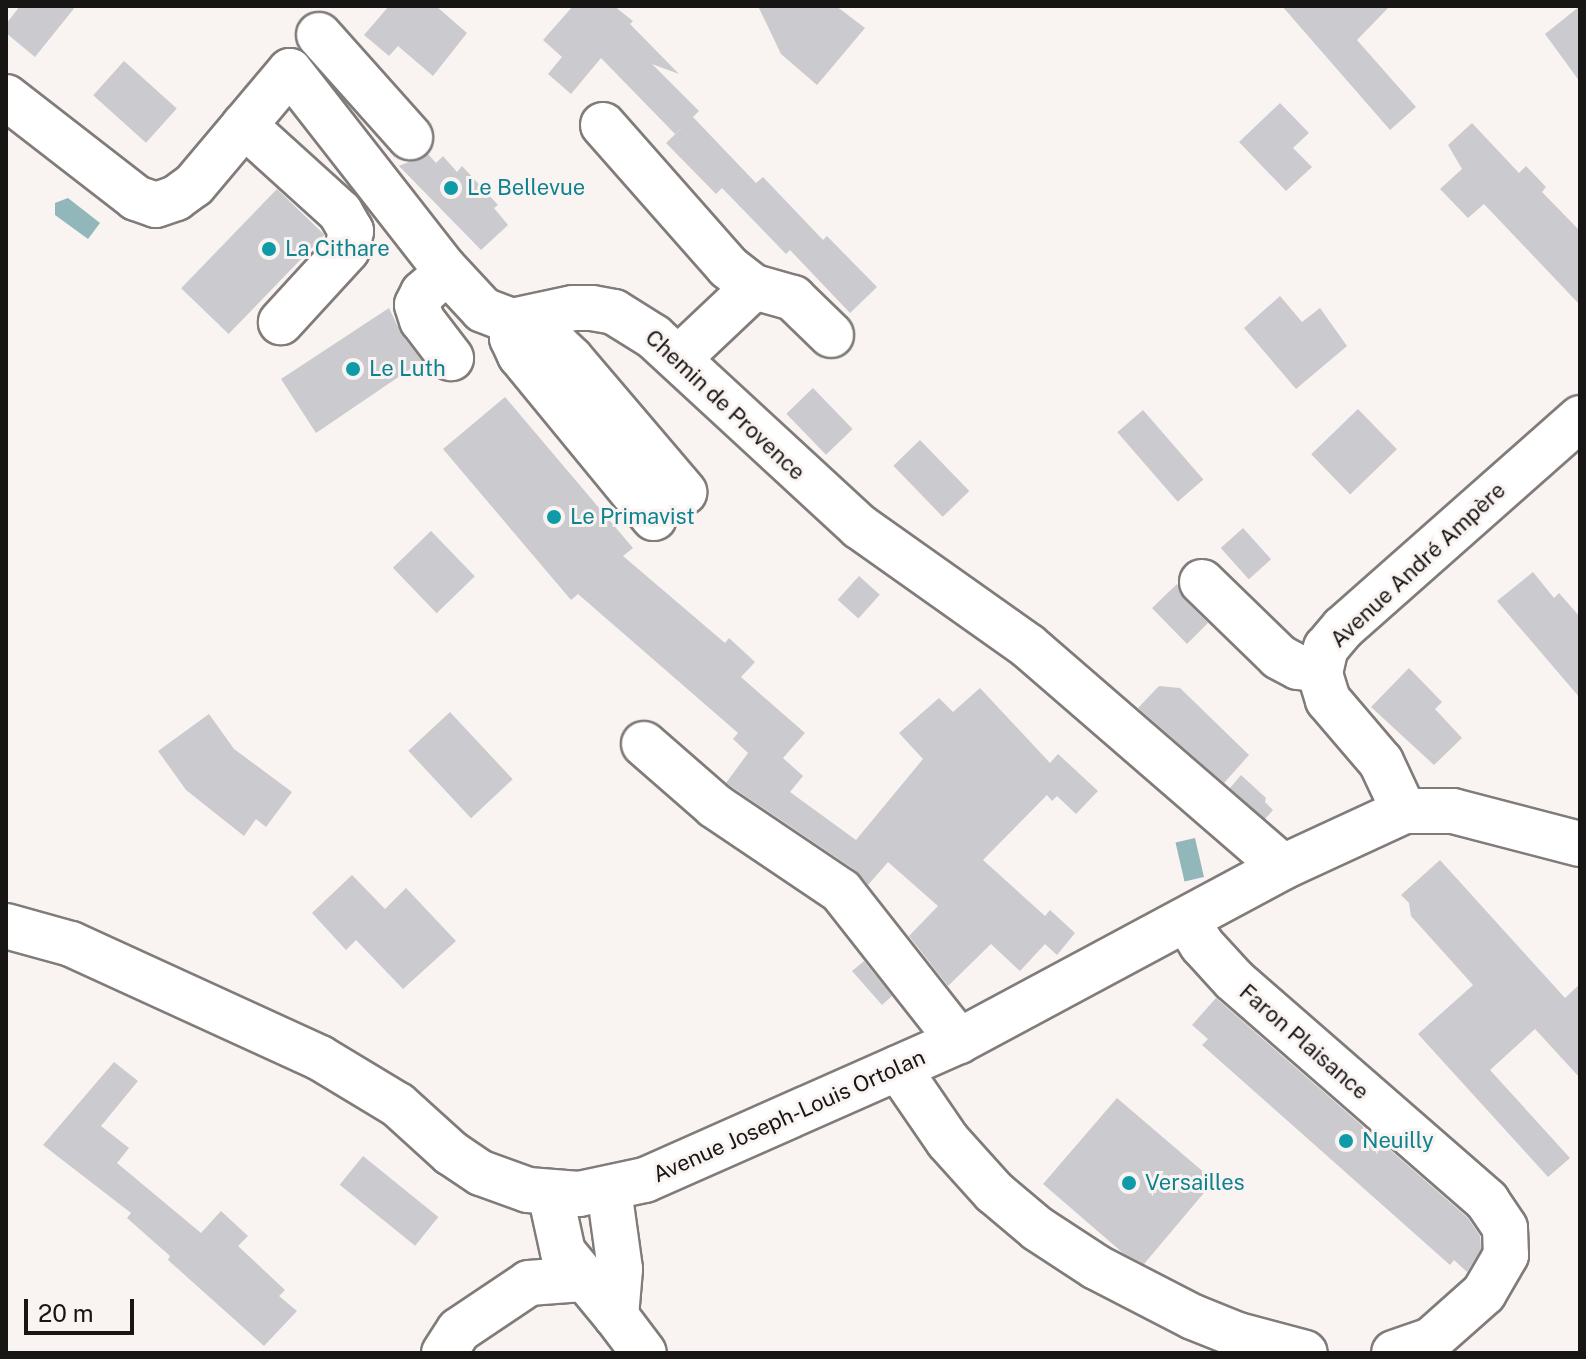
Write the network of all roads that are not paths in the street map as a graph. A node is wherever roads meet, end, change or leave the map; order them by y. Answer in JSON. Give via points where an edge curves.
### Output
{"nodes":[{"id":1,"x":331,"y":21,"type":"edge"},
{"id":2,"x":290,"y":71,"type":"junction"},
{"id":3,"x":6,"y":97,"type":"edge"},
{"id":4,"x":244,"y":125,"type":"junction"},
{"id":5,"x":603,"y":125,"type":"dead end"},
{"id":6,"x":410,"y":137,"type":"dead end"},
{"id":7,"x":447,"y":272,"type":"junction"},
{"id":8,"x":754,"y":287,"type":"junction"},
{"id":9,"x":521,"y":320,"type":"junction"},
{"id":10,"x":281,"y":322,"type":"dead end"},
{"id":11,"x":831,"y":335,"type":"dead end"},
{"id":12,"x":451,"y":358,"type":"dead end"},
{"id":13,"x":679,"y":358,"type":"junction"},
{"id":14,"x":1580,"y":418,"type":"edge"},
{"id":15,"x":669,"y":505,"type":"dead end"},
{"id":16,"x":1202,"y":582,"type":"dead end"},
{"id":17,"x":1321,"y":670,"type":"junction"},
{"id":18,"x":644,"y":744,"type":"dead end"},
{"id":19,"x":1404,"y":811,"type":"junction"},
{"id":20,"x":1580,"y":844,"type":"edge"},
{"id":21,"x":1283,"y":867,"type":"junction"},
{"id":22,"x":1187,"y":921,"type":"junction"},
{"id":23,"x":6,"y":926,"type":"edge"},
{"id":24,"x":959,"y":1041,"type":"junction"},
{"id":25,"x":898,"y":1068,"type":"junction"},
{"id":26,"x":609,"y":1190,"type":"junction"},
{"id":27,"x":550,"y":1193,"type":"junction"},
{"id":28,"x":582,"y":1279,"type":"junction"},
{"id":29,"x":616,"y":1316,"type":"junction"},
{"id":30,"x":444,"y":1353,"type":"edge"},
{"id":31,"x":644,"y":1353,"type":"edge"},
{"id":32,"x":1305,"y":1353,"type":"edge"},
{"id":33,"x":1394,"y":1353,"type":"edge"}],
"edges":[{"from":1,"to":2,"type":"street"},
{"from":1,"to":6,"type":"street"},
{"from":2,"to":4,"type":"street"},
{"from":2,"to":7,"type":"street"},
{"from":3,"to":4,"type":"street","via":[[136,198],[156,205],[194,185]]},
{"from":4,"to":10,"type":"street","via":[[332,204],[351,231],[347,250],[336,265]]},
{"from":5,"to":8,"type":"street","via":[[728,267]]},
{"from":7,"to":9,"type":"street","via":[[483,310]]},
{"from":7,"to":12,"type":"street","via":[[417,305]]},
{"from":8,"to":11,"type":"street","via":[[793,298]]},
{"from":8,"to":13,"type":"street"},
{"from":9,"to":13,"type":"street","name":"Chemin de Provence","via":[[573,308],[614,312]]},
{"from":9,"to":15,"type":"street","via":[[571,359]]},
{"from":13,"to":21,"type":"street","name":"Chemin de Provence","via":[[892,552],[1028,646]]},
{"from":14,"to":17,"type":"street","name":"Avenue André Ampère","via":[[1343,628],[1326,648]]},
{"from":16,"to":17,"type":"street","via":[[1279,657]]},
{"from":17,"to":19,"type":"street","name":"Avenue André Ampère","via":[[1328,700],[1381,762]]},
{"from":18,"to":24,"type":"street","via":[[715,806],[841,891]]},
{"from":19,"to":20,"type":"street","name":"Avenue Joseph-Louis Ortolan","via":[[1453,811]]},
{"from":19,"to":21,"type":"street","name":"Avenue Joseph-Louis Ortolan"},
{"from":21,"to":22,"type":"street","name":"Avenue Joseph-Louis Ortolan"},
{"from":22,"to":24,"type":"street","name":"Avenue Joseph-Louis Ortolan"},
{"from":22,"to":33,"type":"street","name":"Faron Plaisance","via":[[1234,980],[1487,1201],[1505,1228],[1506,1255],[1484,1293],[1431,1340]]},
{"from":23,"to":27,"type":"street","name":"Avenue Joseph-Louis Ortolan","via":[[71,944],[320,1058],[398,1105],[481,1173]]},
{"from":24,"to":25,"type":"street","name":"Avenue Joseph-Louis Ortolan"},
{"from":25,"to":26,"type":"street","name":"Avenue Joseph-Louis Ortolan","via":[[656,1175]]},
{"from":25,"to":32,"type":"street","via":[[948,1141],[994,1192],[1038,1229],[1164,1304],[1238,1335]]},
{"from":26,"to":27,"type":"street","name":"Avenue Joseph-Louis Ortolan"},
{"from":26,"to":29,"type":"street","via":[[620,1269]]},
{"from":27,"to":28,"type":"street","via":[[563,1252]]},
{"from":28,"to":29,"type":"street"},
{"from":28,"to":30,"type":"street","via":[[529,1283],[459,1330]]},
{"from":29,"to":31,"type":"street"}]}
